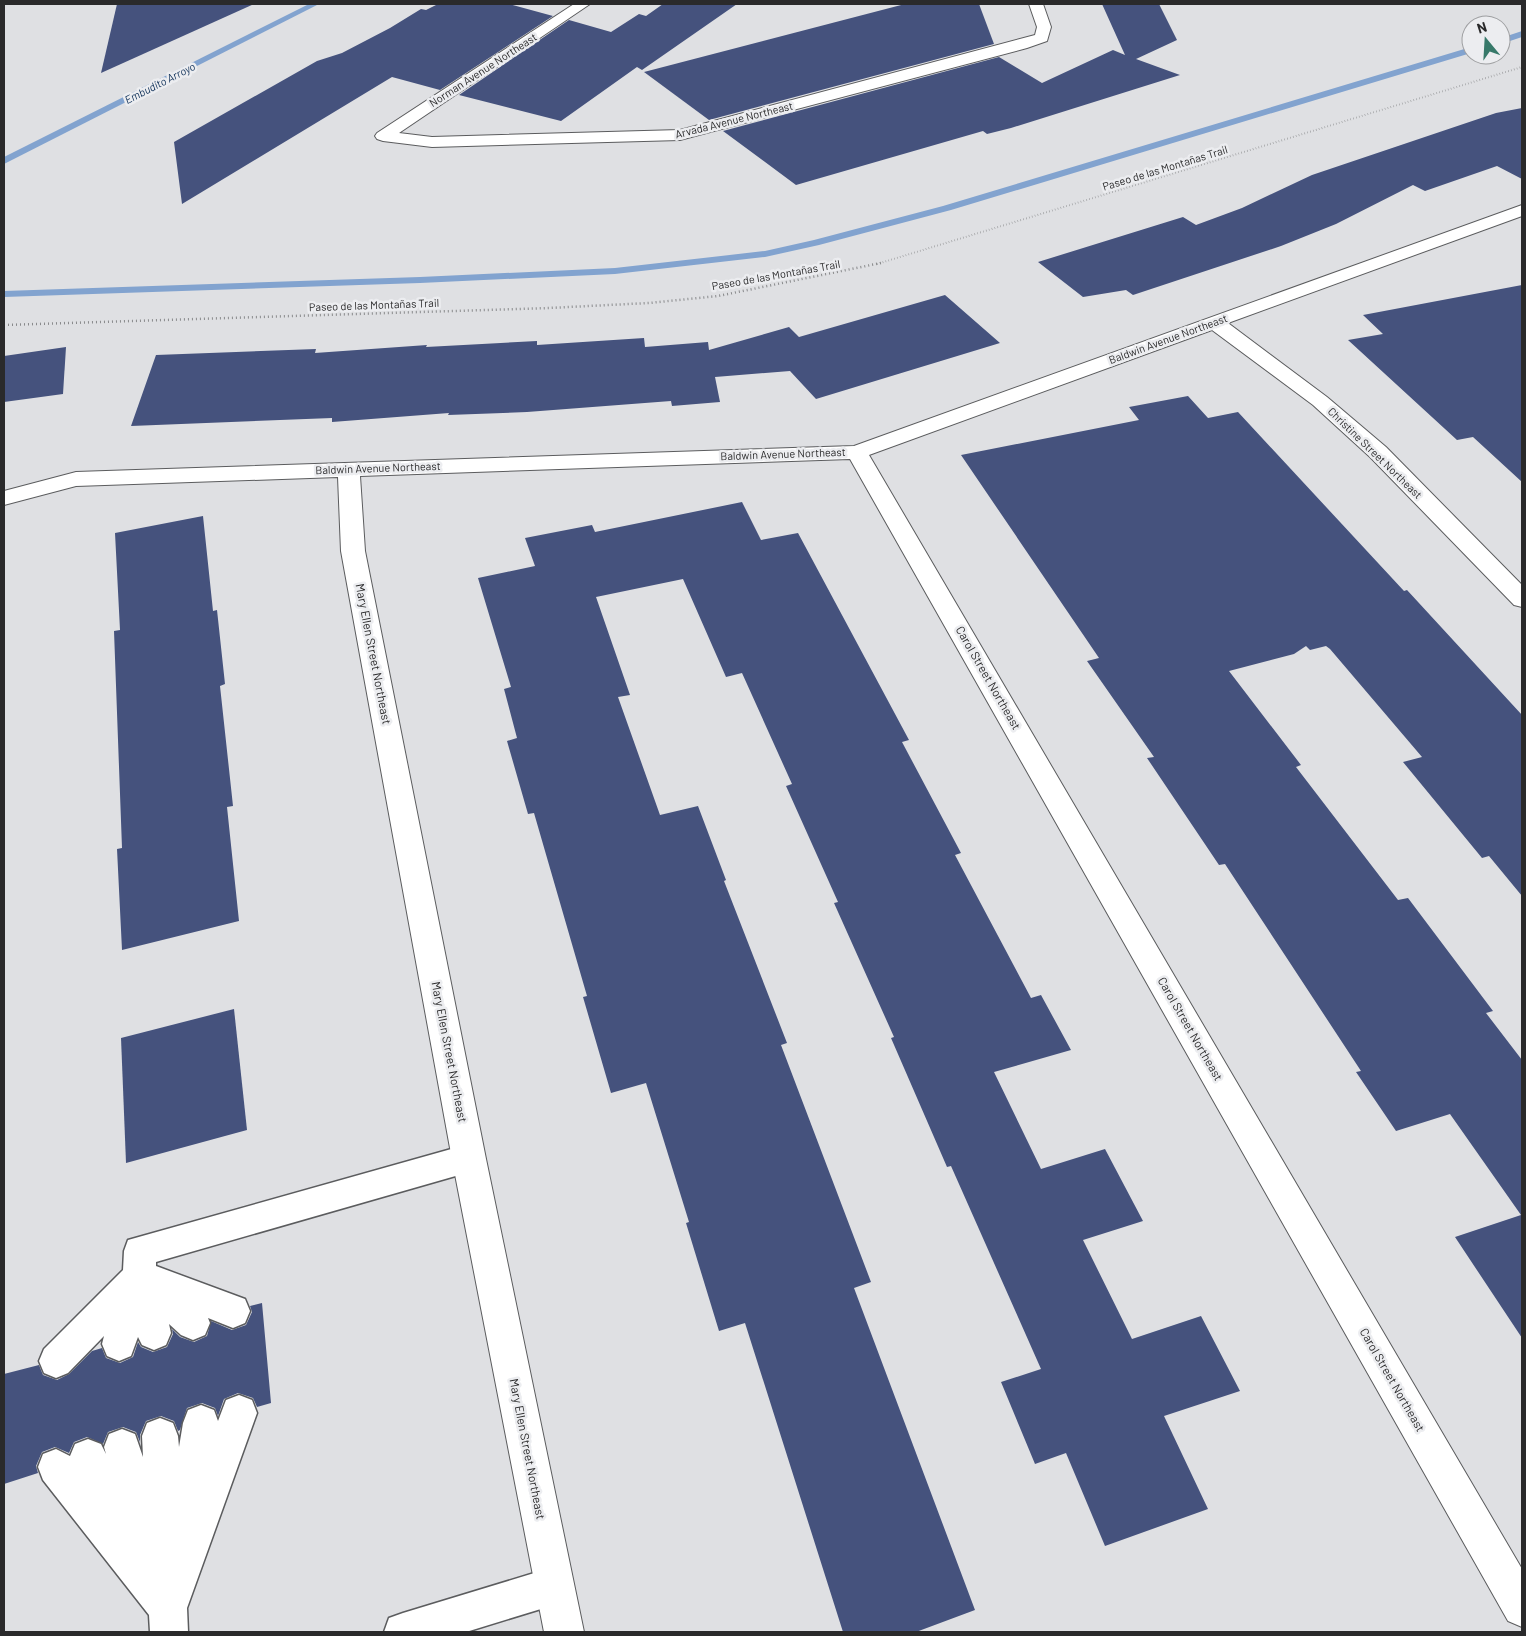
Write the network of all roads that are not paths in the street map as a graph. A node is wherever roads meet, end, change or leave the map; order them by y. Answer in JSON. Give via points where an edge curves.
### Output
{"nodes":[{"id":1,"x":583,"y":4,"type":"edge"},
{"id":2,"x":1036,"y":4,"type":"edge"},
{"id":3,"x":383,"y":136,"type":"joint"},
{"id":4,"x":1522,"y":210,"type":"edge"},
{"id":5,"x":1214,"y":322,"type":"junction"},
{"id":6,"x":856,"y":452,"type":"junction"},
{"id":7,"x":349,"y":469,"type":"junction"},
{"id":8,"x":4,"y":498,"type":"edge"},
{"id":9,"x":1522,"y":599,"type":"edge"},
{"id":10,"x":470,"y":1159,"type":"junction"},
{"id":11,"x":139,"y":1276,"type":"junction"},
{"id":12,"x":233,"y":1311,"type":"dead end"},
{"id":13,"x":193,"y":1323,"type":"dead end"},
{"id":14,"x":154,"y":1333,"type":"dead end"},
{"id":15,"x":119,"y":1344,"type":"dead end"},
{"id":16,"x":70,"y":1357,"type":"dead end"},
{"id":17,"x":239,"y":1413,"type":"dead end"},
{"id":18,"x":201,"y":1423,"type":"dead end"},
{"id":19,"x":160,"y":1436,"type":"dead end"},
{"id":20,"x":122,"y":1446,"type":"dead end"},
{"id":21,"x":72,"y":1462,"type":"dead end"},
{"id":22,"x":554,"y":1586,"type":"junction"},
{"id":23,"x":1522,"y":1607,"type":"edge"},
{"id":24,"x":168,"y":1620,"type":"edge"},
{"id":25,"x":403,"y":1632,"type":"edge"},
{"id":26,"x":564,"y":1632,"type":"edge"}],
"edges":[{"from":1,"to":3,"type":"street","name":"Norman Avenue Northeast"},
{"from":2,"to":3,"type":"street","name":"Arvada Avenue Northeast","via":[[1044,27],[1042,38],[680,135],[432,142]]},
{"from":4,"to":5,"type":"street","name":"Baldwin Avenue Northeast"},
{"from":5,"to":6,"type":"street","name":"Baldwin Avenue Northeast"},
{"from":5,"to":9,"type":"street","name":"Christine Street Northeast","via":[[1320,401],[1378,452]]},
{"from":6,"to":7,"type":"street","name":"Baldwin Avenue Northeast"},
{"from":6,"to":23,"type":"street","name":"Carol Street Northeast"},
{"from":7,"to":8,"type":"street","name":"Baldwin Avenue Northeast","via":[[76,479]]},
{"from":7,"to":10,"type":"street","name":"Mary Ellen Street Northeast","via":[[353,551]]},
{"from":10,"to":11,"type":"lane","via":[[140,1251]]},
{"from":10,"to":22,"type":"street","name":"Mary Ellen Street Northeast"},
{"from":11,"to":12,"type":"lane"},
{"from":11,"to":13,"type":"lane"},
{"from":11,"to":14,"type":"lane"},
{"from":11,"to":15,"type":"lane"},
{"from":11,"to":16,"type":"lane"},
{"from":17,"to":24,"type":"lane"},
{"from":18,"to":24,"type":"lane"},
{"from":19,"to":24,"type":"lane"},
{"from":20,"to":24,"type":"lane"},
{"from":21,"to":24,"type":"lane"},
{"from":22,"to":25,"type":"lane"},
{"from":22,"to":26,"type":"street","name":"Mary Ellen Street Northeast"}]}
